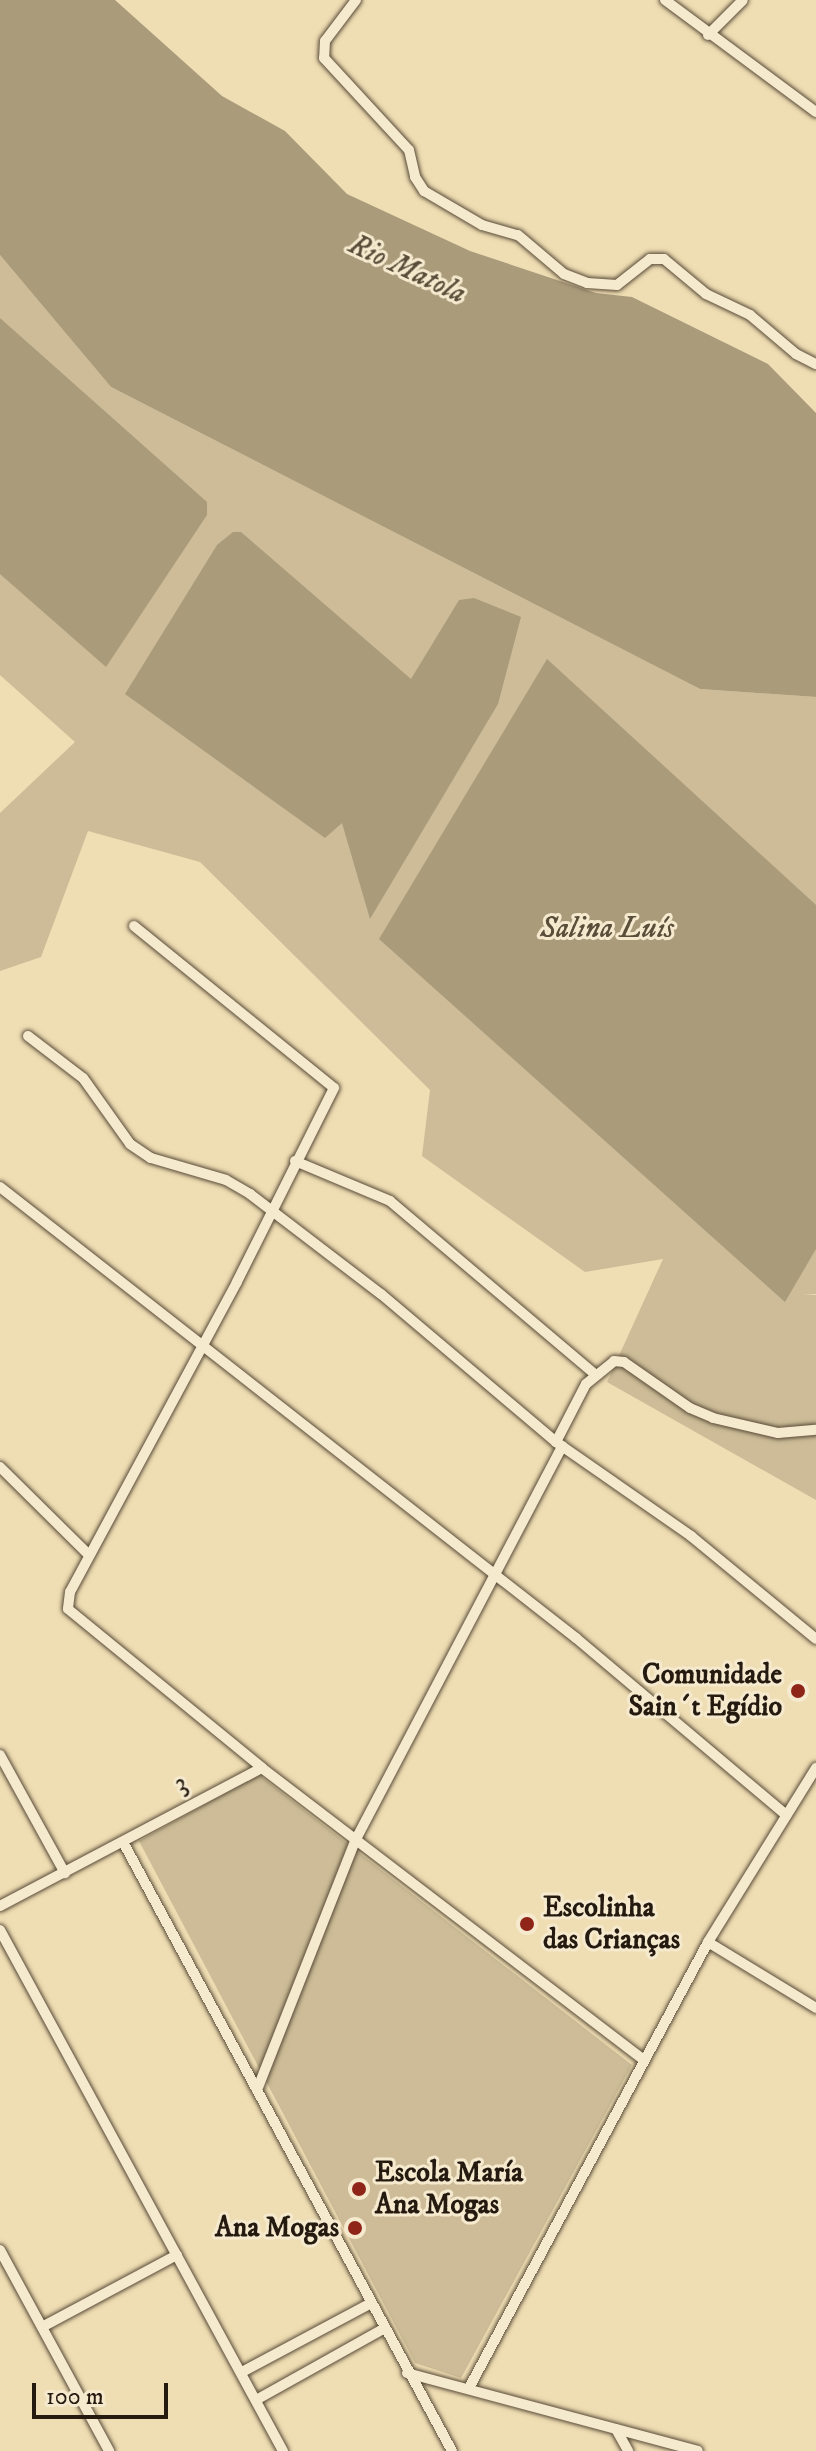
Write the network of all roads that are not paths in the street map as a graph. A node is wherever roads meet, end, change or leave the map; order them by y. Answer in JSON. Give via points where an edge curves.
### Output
{"nodes":[{"id":1,"x":356,"y":0,"type":"edge"},
{"id":2,"x":665,"y":0,"type":"edge"},
{"id":3,"x":743,"y":0,"type":"edge"},
{"id":4,"x":708,"y":35,"type":"junction"},
{"id":5,"x":816,"y":112,"type":"edge"},
{"id":6,"x":816,"y":364,"type":"edge"},
{"id":7,"x":134,"y":926,"type":"dead end"},
{"id":8,"x":28,"y":1036,"type":"dead end"},
{"id":9,"x":295,"y":1161,"type":"junction"},
{"id":10,"x":0,"y":1187,"type":"edge"},
{"id":11,"x":272,"y":1212,"type":"junction"},
{"id":12,"x":201,"y":1347,"type":"junction"},
{"id":13,"x":595,"y":1374,"type":"junction"},
{"id":14,"x":816,"y":1430,"type":"edge"},
{"id":15,"x":559,"y":1444,"type":"junction"},
{"id":16,"x":0,"y":1467,"type":"edge"},
{"id":17,"x":89,"y":1555,"type":"junction"},
{"id":18,"x":493,"y":1576,"type":"junction"},
{"id":19,"x":816,"y":1639,"type":"edge"},
{"id":20,"x":0,"y":1755,"type":"edge"},
{"id":21,"x":262,"y":1768,"type":"junction"},
{"id":22,"x":816,"y":1768,"type":"edge"},
{"id":23,"x":786,"y":1815,"type":"junction"},
{"id":24,"x":355,"y":1841,"type":"junction"},
{"id":25,"x":123,"y":1842,"type":"junction"},
{"id":26,"x":65,"y":1873,"type":"junction"},
{"id":27,"x":0,"y":1906,"type":"edge"},
{"id":28,"x":0,"y":1930,"type":"edge"},
{"id":29,"x":708,"y":1942,"type":"junction"},
{"id":30,"x":816,"y":2008,"type":"edge"},
{"id":31,"x":643,"y":2059,"type":"junction"},
{"id":32,"x":257,"y":2090,"type":"junction"},
{"id":33,"x":0,"y":2250,"type":"edge"},
{"id":34,"x":177,"y":2255,"type":"junction"},
{"id":35,"x":371,"y":2303,"type":"junction"},
{"id":36,"x":42,"y":2327,"type":"junction"},
{"id":37,"x":385,"y":2328,"type":"junction"},
{"id":38,"x":242,"y":2372,"type":"junction"},
{"id":39,"x":407,"y":2373,"type":"junction"},
{"id":40,"x":469,"y":2388,"type":"junction"},
{"id":41,"x":256,"y":2400,"type":"junction"},
{"id":42,"x":616,"y":2429,"type":"junction"},
{"id":43,"x":109,"y":2451,"type":"edge"},
{"id":44,"x":283,"y":2451,"type":"edge"},
{"id":45,"x":452,"y":2451,"type":"edge"},
{"id":46,"x":628,"y":2451,"type":"edge"},
{"id":47,"x":698,"y":2451,"type":"edge"}],
"edges":[{"from":1,"to":6,"type":"street","via":[[325,41],[324,58],[409,150],[424,191],[482,225],[518,235],[564,274],[587,283],[617,285],[650,259],[664,259],[706,294],[750,315]]},
{"from":2,"to":4,"type":"street"},
{"from":3,"to":4,"type":"street"},
{"from":4,"to":5,"type":"street"},
{"from":7,"to":9,"type":"street","via":[[334,1088]]},
{"from":8,"to":11,"type":"street","via":[[93,1088],[130,1144],[169,1165],[226,1180]]},
{"from":9,"to":11,"type":"street"},
{"from":9,"to":13,"type":"street","via":[[390,1201]]},
{"from":10,"to":12,"type":"street"},
{"from":11,"to":12,"type":"street"},
{"from":11,"to":15,"type":"street","via":[[381,1294]]},
{"from":12,"to":17,"type":"street"},
{"from":12,"to":18,"type":"street"},
{"from":13,"to":14,"type":"street","via":[[604,1365],[624,1362],[713,1418],[778,1433]]},
{"from":13,"to":15,"type":"street"},
{"from":15,"to":18,"type":"street"},
{"from":15,"to":19,"type":"street","via":[[691,1536]]},
{"from":16,"to":17,"type":"street"},
{"from":17,"to":21,"type":"street","via":[[70,1592],[68,1609]]},
{"from":18,"to":23,"type":"street","via":[[633,1683]]},
{"from":18,"to":24,"type":"street"},
{"from":20,"to":26,"type":"street"},
{"from":21,"to":24,"type":"street"},
{"from":21,"to":25,"type":"street","name":"3"},
{"from":22,"to":23,"type":"street"},
{"from":23,"to":29,"type":"street"},
{"from":24,"to":31,"type":"street"},
{"from":24,"to":32,"type":"street"},
{"from":25,"to":26,"type":"street","name":"3"},
{"from":25,"to":32,"type":"street"},
{"from":26,"to":27,"type":"street","name":"3"},
{"from":28,"to":34,"type":"street"},
{"from":29,"to":30,"type":"street"},
{"from":29,"to":31,"type":"street"},
{"from":31,"to":40,"type":"street"},
{"from":32,"to":35,"type":"street"},
{"from":33,"to":36,"type":"street"},
{"from":34,"to":36,"type":"street"},
{"from":34,"to":38,"type":"street"},
{"from":35,"to":37,"type":"street"},
{"from":35,"to":38,"type":"street"},
{"from":36,"to":43,"type":"street"},
{"from":37,"to":39,"type":"street"},
{"from":37,"to":41,"type":"street"},
{"from":38,"to":41,"type":"street"},
{"from":39,"to":40,"type":"street"},
{"from":39,"to":45,"type":"street"},
{"from":40,"to":42,"type":"street"},
{"from":41,"to":44,"type":"street"},
{"from":42,"to":46,"type":"street"},
{"from":42,"to":47,"type":"street"}]}
